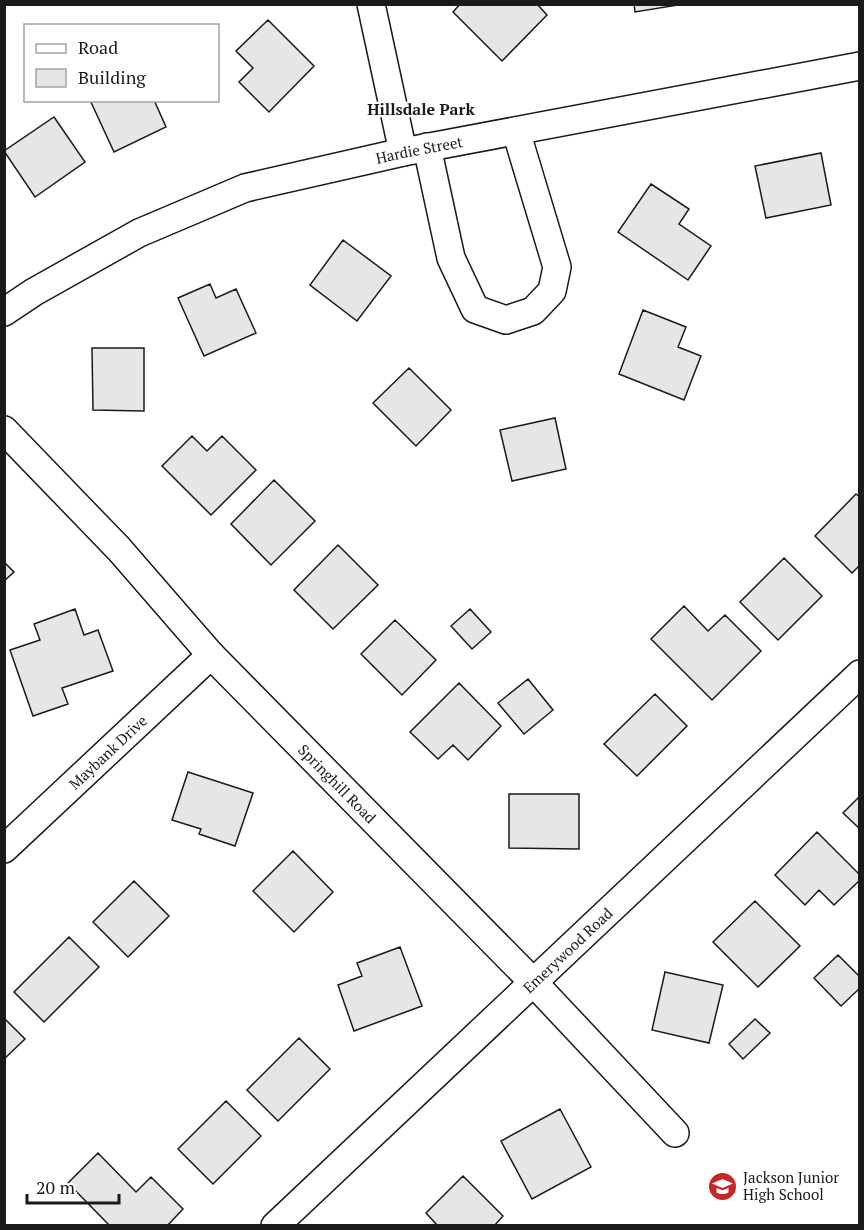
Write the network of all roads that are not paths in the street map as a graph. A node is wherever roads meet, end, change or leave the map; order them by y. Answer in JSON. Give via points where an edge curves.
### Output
{"nodes":[{"id":1,"x":372,"y":4,"type":"edge"},
{"id":2,"x":860,"y":66,"type":"edge"},
{"id":3,"x":516,"y":131,"type":"junction"},
{"id":4,"x":415,"y":150,"type":"junction"},
{"id":5,"x":4,"y":312,"type":"edge"},
{"id":6,"x":4,"y":430,"type":"edge"},
{"id":7,"x":212,"y":655,"type":"junction"},
{"id":8,"x":860,"y":674,"type":"edge"},
{"id":9,"x":4,"y":849,"type":"edge"},
{"id":10,"x":533,"y":982,"type":"junction"},
{"id":11,"x":675,"y":1133,"type":"dead end"},
{"id":12,"x":275,"y":1226,"type":"edge"}],
"edges":[{"from":1,"to":4,"type":"street"},
{"from":2,"to":3,"type":"street","name":"Hardie Street"},
{"from":3,"to":4,"type":"street","name":"Hardie Street"},
{"from":3,"to":4,"type":"street","via":[[557,267],[552,291],[533,311],[506,320],[475,309],[451,258]]},
{"from":4,"to":5,"type":"street","name":"Hardie Street","via":[[245,188],[139,233]]},
{"from":6,"to":7,"type":"street","name":"Springhill Road","via":[[119,549]]},
{"from":7,"to":9,"type":"street","name":"Maybank Drive"},
{"from":7,"to":10,"type":"street","name":"Springhill Road"},
{"from":8,"to":10,"type":"street","name":"Emerywood Road"},
{"from":10,"to":11,"type":"street","name":"Springhill Road"},
{"from":10,"to":12,"type":"street","name":"Emerywood Road"}]}
